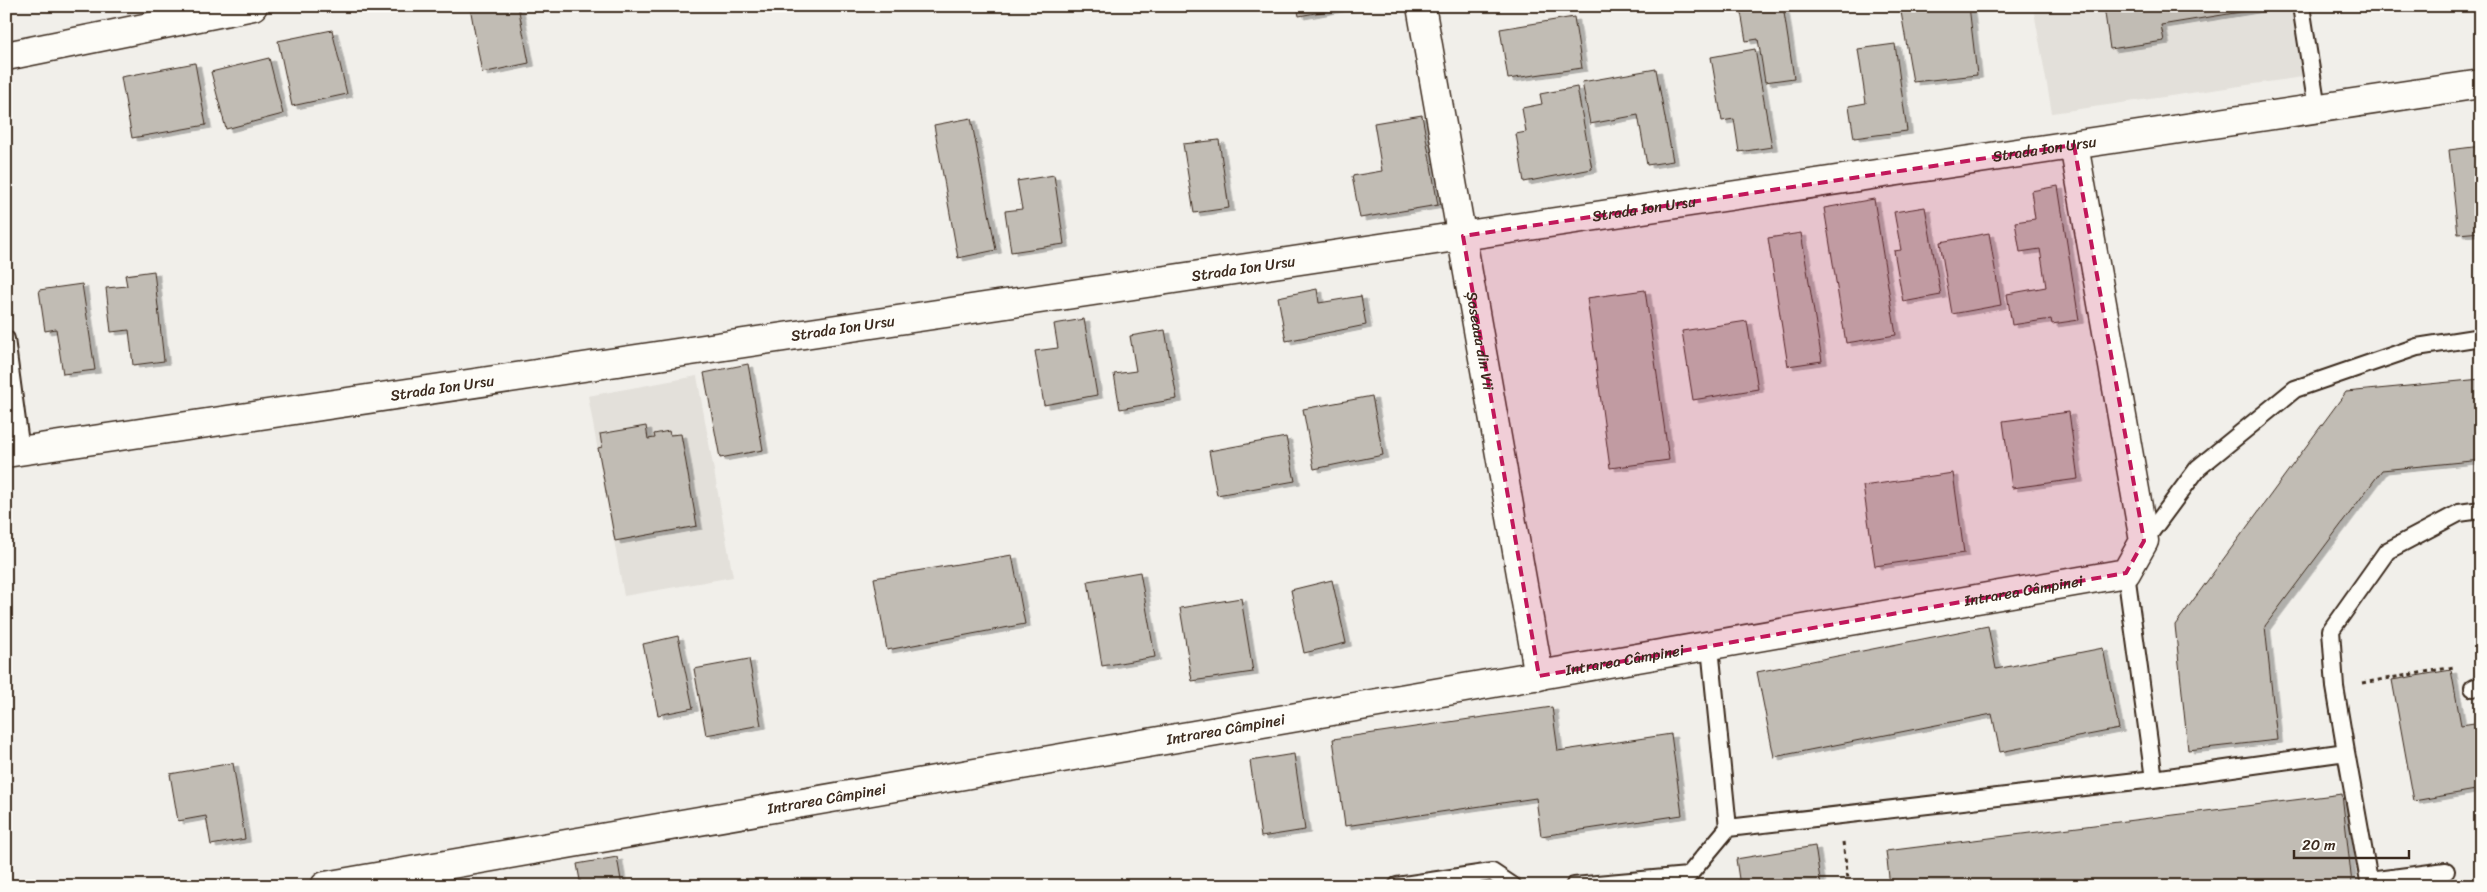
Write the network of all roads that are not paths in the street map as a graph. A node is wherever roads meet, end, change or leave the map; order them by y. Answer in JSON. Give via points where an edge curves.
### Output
{"nodes":[{"id":1,"x":253,"y":6,"type":"edge"},
{"id":2,"x":1421,"y":6,"type":"edge"},
{"id":3,"x":2300,"y":6,"type":"edge"},
{"id":4,"x":6,"y":56,"type":"edge"},
{"id":5,"x":2481,"y":84,"type":"edge"},
{"id":6,"x":2317,"y":108,"type":"junction"},
{"id":7,"x":2074,"y":145,"type":"junction"},
{"id":8,"x":1463,"y":236,"type":"junction"},
{"id":9,"x":2481,"y":337,"type":"edge"},
{"id":10,"x":6,"y":339,"type":"edge"},
{"id":11,"x":14,"y":452,"type":"edge"},
{"id":12,"x":2481,"y":510,"type":"edge"},
{"id":13,"x":2144,"y":541,"type":"junction"},
{"id":14,"x":2126,"y":574,"type":"junction"},
{"id":15,"x":1710,"y":646,"type":"junction"},
{"id":16,"x":1539,"y":676,"type":"junction"},
{"id":17,"x":2346,"y":752,"type":"junction"},
{"id":18,"x":2154,"y":779,"type":"junction"},
{"id":19,"x":1728,"y":828,"type":"junction"},
{"id":20,"x":2446,"y":871,"type":"dead end"},
{"id":21,"x":325,"y":886,"type":"edge"},
{"id":22,"x":1397,"y":886,"type":"edge"},
{"id":23,"x":1513,"y":886,"type":"edge"},
{"id":24,"x":1574,"y":886,"type":"edge"}],
"edges":[{"from":1,"to":4,"type":"street"},
{"from":2,"to":8,"type":"street","name":"Șoseaua din Vii"},
{"from":3,"to":6,"type":"lane"},
{"from":5,"to":6,"type":"street","name":"Strada Ion Ursu"},
{"from":6,"to":7,"type":"street","name":"Strada Ion Ursu"},
{"from":7,"to":8,"type":"street","name":"Strada Ion Ursu"},
{"from":7,"to":13,"type":"street"},
{"from":8,"to":11,"type":"street","name":"Strada Ion Ursu"},
{"from":8,"to":16,"type":"street","name":"Șoseaua din Vii"},
{"from":9,"to":13,"type":"lane","via":[[2416,346],[2295,389],[2198,468]]},
{"from":10,"to":11,"type":"lane"},
{"from":12,"to":17,"type":"lane","via":[[2459,513],[2387,551],[2331,630],[2335,687]]},
{"from":13,"to":14,"type":"street"},
{"from":14,"to":15,"type":"street","name":"Intrarea Câmpinei"},
{"from":14,"to":18,"type":"lane"},
{"from":15,"to":16,"type":"street","name":"Intrarea Câmpinei"},
{"from":15,"to":19,"type":"lane"},
{"from":16,"to":21,"type":"street","name":"Intrarea Câmpinei"},
{"from":17,"to":18,"type":"lane"},
{"from":17,"to":20,"type":"lane","via":[[2369,881]]},
{"from":18,"to":19,"type":"lane"},
{"from":19,"to":24,"type":"lane","via":[[1688,876]]},
{"from":22,"to":23,"type":"lane","via":[[1492,872]]}]}
